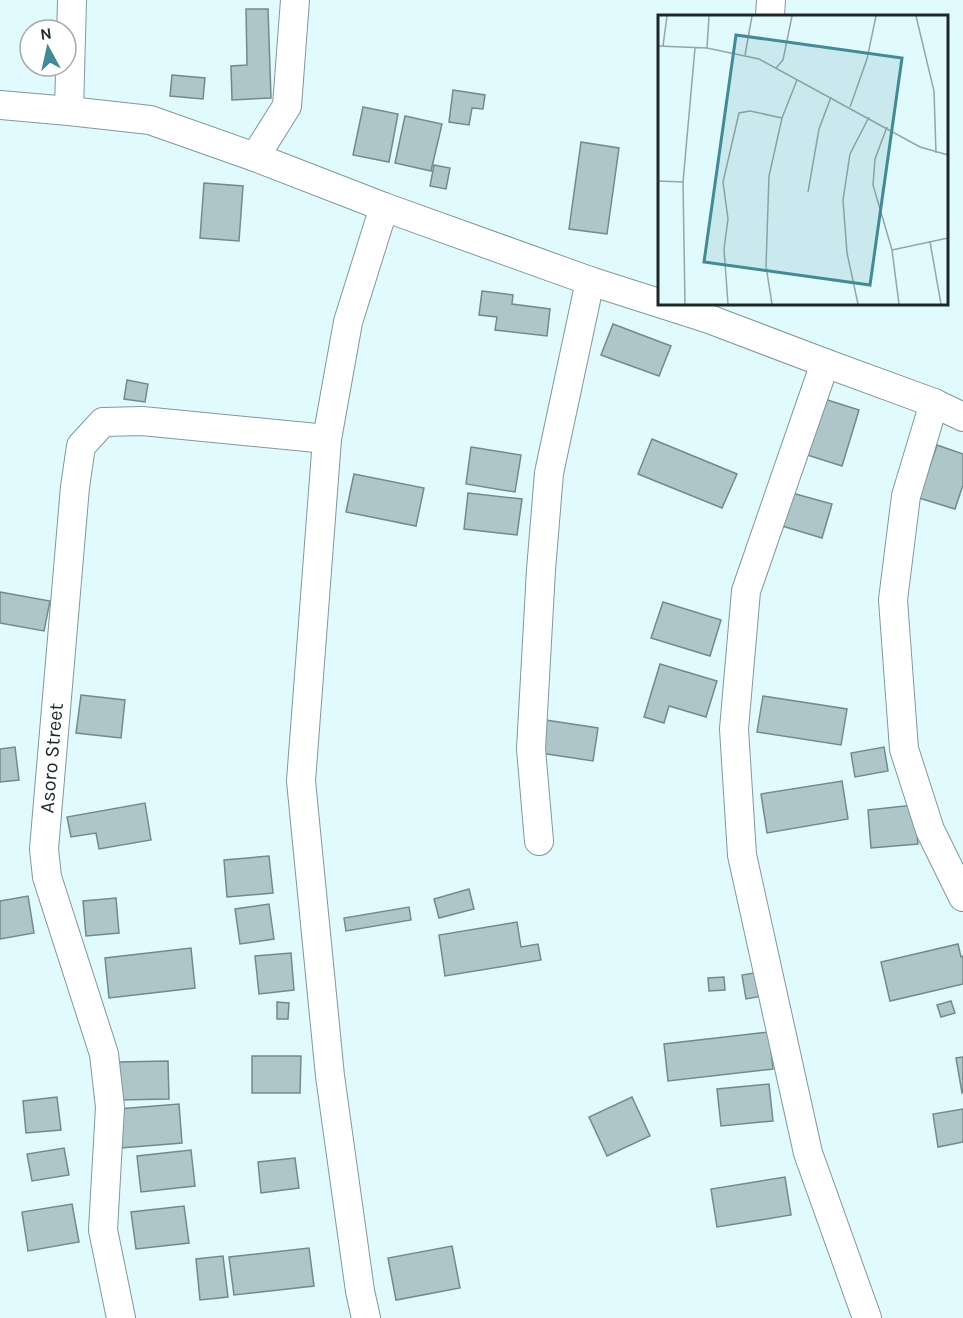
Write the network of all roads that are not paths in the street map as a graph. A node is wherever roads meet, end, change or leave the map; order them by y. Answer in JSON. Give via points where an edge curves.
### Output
{"nodes":[{"id":1,"x":72,"y":0,"type":"edge"},
{"id":2,"x":295,"y":0,"type":"edge"},
{"id":3,"x":771,"y":0,"type":"edge"},
{"id":4,"x":770,"y":15,"type":"edge"},
{"id":5,"x":0,"y":105,"type":"edge"},
{"id":6,"x":69,"y":111,"type":"junction"},
{"id":7,"x":255,"y":157,"type":"junction"},
{"id":8,"x":384,"y":207,"type":"junction"},
{"id":9,"x":590,"y":281,"type":"junction"},
{"id":10,"x":658,"y":298,"type":"edge"},
{"id":11,"x":683,"y":304,"type":"edge"},
{"id":12,"x":711,"y":311,"type":"edge"},
{"id":13,"x":825,"y":363,"type":"junction"},
{"id":14,"x":934,"y":403,"type":"junction"},
{"id":15,"x":963,"y":417,"type":"edge"},
{"id":16,"x":327,"y":439,"type":"junction"},
{"id":17,"x":539,"y":841,"type":"dead end"},
{"id":18,"x":963,"y":897,"type":"edge"},
{"id":19,"x":121,"y":1318,"type":"edge"},
{"id":20,"x":366,"y":1318,"type":"edge"},
{"id":21,"x":867,"y":1318,"type":"edge"}],
"edges":[{"from":1,"to":6,"type":"street"},
{"from":2,"to":7,"type":"street","via":[[287,106]]},
{"from":3,"to":4,"type":"street"},
{"from":5,"to":6,"type":"street"},
{"from":6,"to":7,"type":"street","via":[[150,120]]},
{"from":7,"to":8,"type":"street"},
{"from":8,"to":9,"type":"street"},
{"from":8,"to":16,"type":"street","via":[[348,322]]},
{"from":9,"to":10,"type":"street"},
{"from":9,"to":17,"type":"street","via":[[549,473],[531,749]]},
{"from":11,"to":12,"type":"street"},
{"from":12,"to":13,"type":"street"},
{"from":13,"to":14,"type":"street"},
{"from":13,"to":21,"type":"street","via":[[746,591],[734,729],[742,855],[808,1153]]},
{"from":14,"to":15,"type":"street"},
{"from":14,"to":18,"type":"street","via":[[906,496],[893,600],[904,749],[930,830]]},
{"from":16,"to":19,"type":"street","name":"Asoro Street","via":[[142,421],[103,422],[81,446],[44,849],[47,877],[104,1054],[110,1107],[104,1230]]},
{"from":16,"to":20,"type":"street","via":[[301,781],[330,1076]]}]}
